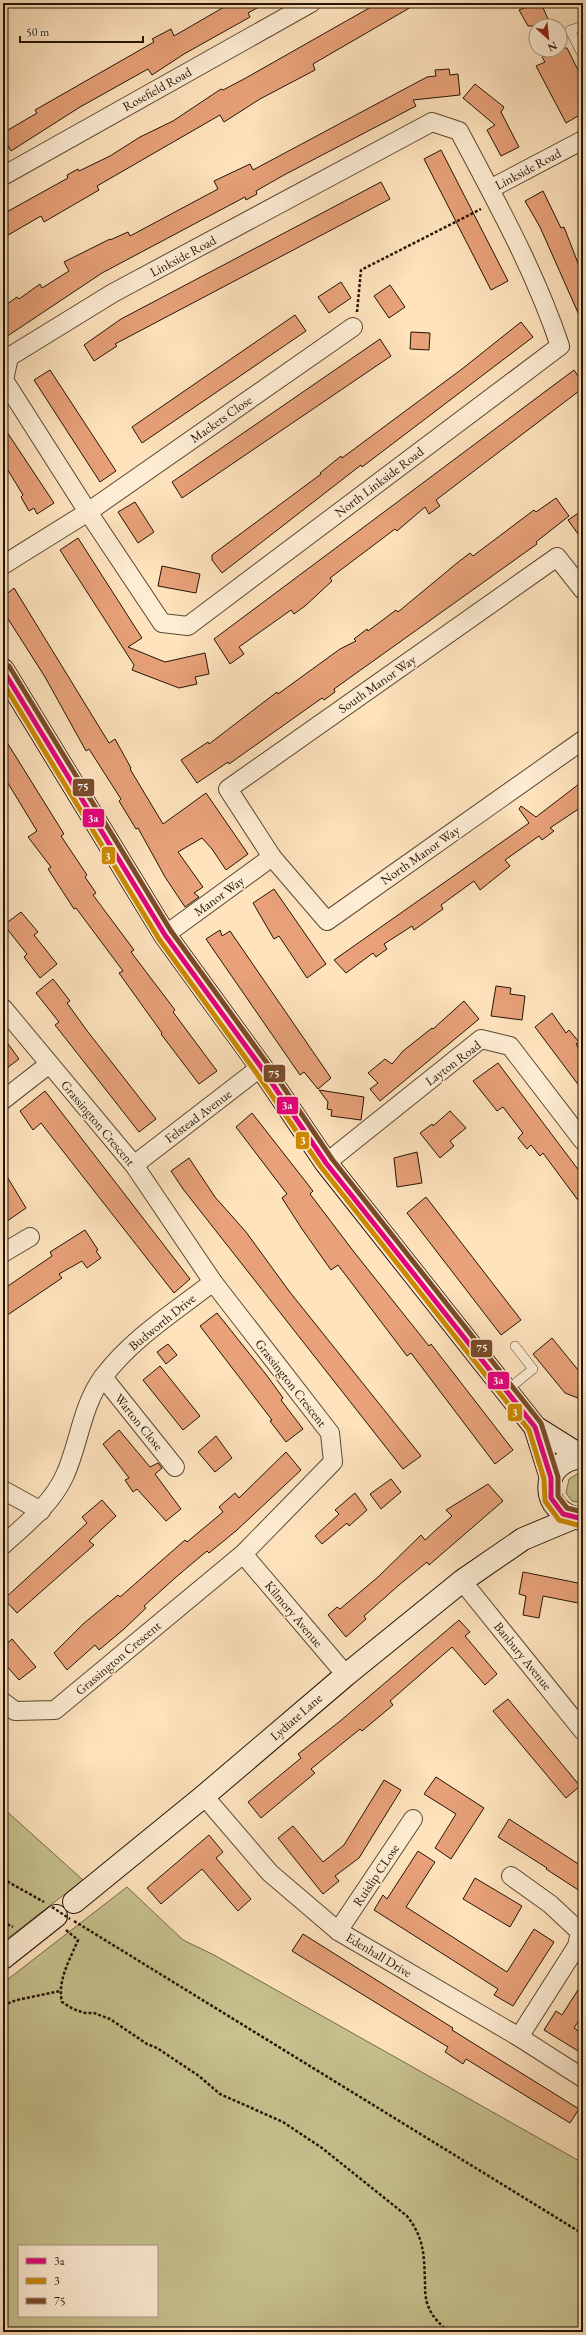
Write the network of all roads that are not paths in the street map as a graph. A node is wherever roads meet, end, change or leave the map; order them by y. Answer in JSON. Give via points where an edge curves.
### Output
{"nodes":[{"id":1,"x":311,"y":3,"type":"edge"},
{"id":2,"x":583,"y":26,"type":"edge"},
{"id":3,"x":583,"y":56,"type":"edge"},
{"id":4,"x":583,"y":140,"type":"edge"},
{"id":5,"x":3,"y":176,"type":"edge"},
{"id":6,"x":493,"y":195,"type":"junction"},
{"id":7,"x":353,"y":326,"type":"road end"},
{"id":8,"x":88,"y":512,"type":"junction"},
{"id":9,"x":3,"y":565,"type":"edge"},
{"id":10,"x":583,"y":590,"type":"edge"},
{"id":11,"x":3,"y":670,"type":"edge"},
{"id":12,"x":583,"y":740,"type":"edge"},
{"id":13,"x":272,"y":857,"type":"junction"},
{"id":14,"x":165,"y":935,"type":"junction"},
{"id":15,"x":3,"y":1008,"type":"edge"},
{"id":16,"x":48,"y":1065,"type":"junction"},
{"id":17,"x":261,"y":1068,"type":"junction"},
{"id":18,"x":3,"y":1100,"type":"edge"},
{"id":19,"x":583,"y":1141,"type":"edge"},
{"id":20,"x":326,"y":1163,"type":"junction"},
{"id":21,"x":134,"y":1165,"type":"junction"},
{"id":22,"x":30,"y":1237,"type":"dead end"},
{"id":23,"x":3,"y":1253,"type":"edge"},
{"id":24,"x":213,"y":1282,"type":"junction"},
{"id":25,"x":515,"y":1346,"type":"dead end"},
{"id":26,"x":103,"y":1377,"type":"junction"},
{"id":27,"x":506,"y":1390,"type":"junction"},
{"id":28,"x":534,"y":1427,"type":"junction"},
{"id":29,"x":583,"y":1457,"type":"edge"},
{"id":30,"x":174,"y":1467,"type":"dead end"},
{"id":31,"x":551,"y":1488,"type":"junction"},
{"id":32,"x":3,"y":1490,"type":"edge"},
{"id":33,"x":41,"y":1511,"type":"junction"},
{"id":34,"x":580,"y":1518,"type":"edge"},
{"id":35,"x":523,"y":1539,"type":"junction"},
{"id":36,"x":3,"y":1545,"type":"edge"},
{"id":37,"x":243,"y":1554,"type":"junction"},
{"id":38,"x":462,"y":1581,"type":"junction"},
{"id":39,"x":346,"y":1675,"type":"junction"},
{"id":40,"x":3,"y":1702,"type":"edge"},
{"id":41,"x":583,"y":1731,"type":"edge"},
{"id":42,"x":204,"y":1796,"type":"junction"},
{"id":43,"x":413,"y":1819,"type":"dead end"},
{"id":44,"x":511,"y":1876,"type":"dead end"},
{"id":45,"x":338,"y":1930,"type":"junction"},
{"id":46,"x":3,"y":1958,"type":"edge"},
{"id":47,"x":519,"y":2037,"type":"junction"},
{"id":48,"x":583,"y":2078,"type":"edge"}],
"edges":[{"from":1,"to":5,"type":"street","name":"Rosefield Road"},
{"from":2,"to":3,"type":"lane","via":[[570,30]]},
{"from":4,"to":6,"type":"street","name":"Linkside Road"},
{"from":6,"to":8,"type":"street","name":"Linkside Road","via":[[459,131],[432,122],[113,294],[9,357],[4,380]]},
{"from":6,"to":8,"type":"street","name":"North Linkside Road","via":[[549,313],[560,346],[188,626],[162,623]]},
{"from":7,"to":8,"type":"street","name":"Mackets Close"},
{"from":8,"to":9,"type":"street"},
{"from":10,"to":13,"type":"street","name":"South Manor Way","via":[[556,557],[228,789]]},
{"from":11,"to":14,"type":"street"},
{"from":12,"to":13,"type":"street","name":"North Manor Way","via":[[327,921]]},
{"from":13,"to":14,"type":"street","name":"Manor Way"},
{"from":14,"to":17,"type":"street"},
{"from":15,"to":16,"type":"street","name":"Grassington Crescent"},
{"from":16,"to":18,"type":"street"},
{"from":16,"to":21,"type":"street","name":"Grassington Crescent"},
{"from":17,"to":20,"type":"street"},
{"from":17,"to":21,"type":"street","name":"Felstead Avenue"},
{"from":19,"to":20,"type":"street","name":"Layton Road","via":[[510,1046],[481,1039]]},
{"from":20,"to":27,"type":"street"},
{"from":21,"to":24,"type":"street","name":"Grassington Crescent"},
{"from":22,"to":23,"type":"street"},
{"from":24,"to":26,"type":"street","name":"Budworth Drive","via":[[133,1344]]},
{"from":24,"to":37,"type":"street","name":"Grassington Crescent","via":[[330,1432],[333,1462]]},
{"from":25,"to":27,"type":"lane","via":[[533,1369]]},
{"from":26,"to":30,"type":"street","name":"Warton Close"},
{"from":26,"to":33,"type":"street","name":"Budworth Drive","via":[[82,1421],[65,1476]]},
{"from":27,"to":28,"type":"street"},
{"from":28,"to":29,"type":"street"},
{"from":28,"to":31,"type":"street"},
{"from":29,"to":31,"type":"street","name":"Lydiate Lane","via":[[563,1462],[556,1469]]},
{"from":31,"to":34,"type":"street","via":[[556,1507],[563,1514]]},
{"from":31,"to":35,"type":"street","name":"Lydiate Lane","via":[[540,1517]]},
{"from":32,"to":33,"type":"street"},
{"from":33,"to":36,"type":"street","name":"Budworth Drive"},
{"from":34,"to":35,"type":"street","name":"Lydiate Lane"},
{"from":35,"to":38,"type":"street","name":"Lydiate Lane"},
{"from":37,"to":39,"type":"street","name":"Kilmory Avenue"},
{"from":37,"to":40,"type":"street","name":"Grassington Crescent","via":[[55,1710],[14,1711]]},
{"from":38,"to":39,"type":"street","name":"Lydiate Lane"},
{"from":38,"to":41,"type":"street","name":"Banbury Avenue"},
{"from":39,"to":42,"type":"street","name":"Lydiate Lane"},
{"from":42,"to":45,"type":"street","name":"Edenhall Drive","via":[[270,1873]]},
{"from":42,"to":46,"type":"street","name":"Lydiate Lane"},
{"from":43,"to":45,"type":"street","name":"Ruislip CLose"},
{"from":44,"to":47,"type":"street","via":[[550,1904],[580,1932],[577,1946]]},
{"from":45,"to":47,"type":"street","name":"Edenhall Drive"},
{"from":47,"to":48,"type":"street","name":"Edenhall Drive"}]}
